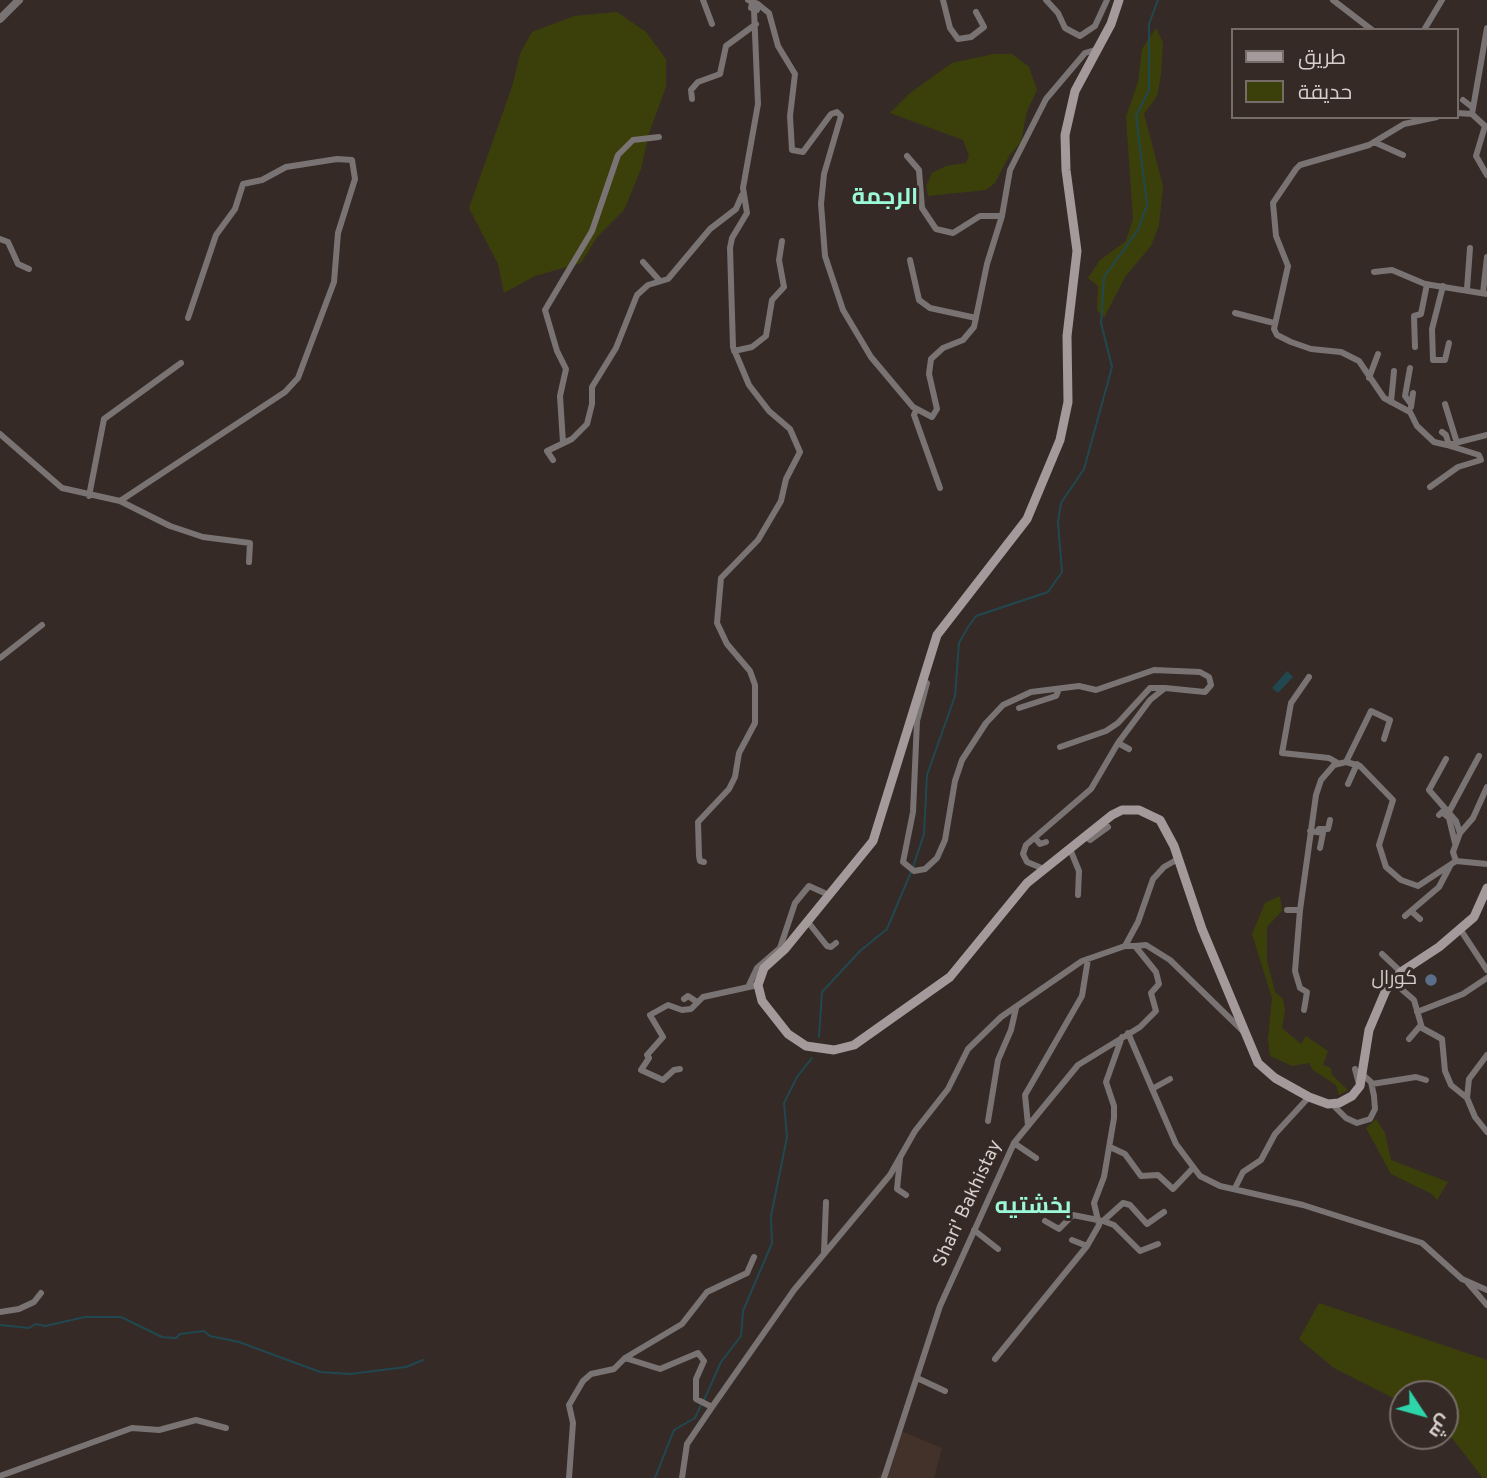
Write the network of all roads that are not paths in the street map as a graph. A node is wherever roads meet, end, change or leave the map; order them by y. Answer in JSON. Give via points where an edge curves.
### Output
{"nodes":[{"id":1,"x":19,"y":0,"type":"edge"},
{"id":2,"x":703,"y":0,"type":"edge"},
{"id":3,"x":943,"y":0,"type":"edge"},
{"id":4,"x":1046,"y":0,"type":"edge"},
{"id":5,"x":1107,"y":0,"type":"edge"},
{"id":6,"x":1119,"y":0,"type":"edge"},
{"id":7,"x":1333,"y":0,"type":"edge"},
{"id":8,"x":1442,"y":0,"type":"edge"},
{"id":9,"x":756,"y":4,"type":"edge"},
{"id":10,"x":976,"y":12,"type":"dead end"},
{"id":11,"x":0,"y":19,"type":"edge"},
{"id":12,"x":712,"y":24,"type":"dead end"},
{"id":13,"x":756,"y":24,"type":"junction"},
{"id":14,"x":1487,"y":27,"type":"edge"},
{"id":15,"x":1369,"y":28,"type":"edge"},
{"id":16,"x":1425,"y":28,"type":"edge"},
{"id":17,"x":1095,"y":50,"type":"junction"},
{"id":18,"x":692,"y":99,"type":"dead end"},
{"id":19,"x":1463,"y":100,"type":"dead end"},
{"id":20,"x":1472,"y":111,"type":"junction"},
{"id":21,"x":1459,"y":113,"type":"edge"},
{"id":22,"x":1405,"y":120,"type":"edge"},
{"id":23,"x":659,"y":137,"type":"dead end"},
{"id":24,"x":1374,"y":142,"type":"junction"},
{"id":25,"x":1403,"y":155,"type":"dead end"},
{"id":26,"x":907,"y":156,"type":"dead end"},
{"id":27,"x":1487,"y":175,"type":"edge"},
{"id":28,"x":743,"y":195,"type":"junction"},
{"id":29,"x":1002,"y":216,"type":"junction"},
{"id":30,"x":0,"y":239,"type":"edge"},
{"id":31,"x":782,"y":241,"type":"dead end"},
{"id":32,"x":1470,"y":248,"type":"dead end"},
{"id":33,"x":1487,"y":257,"type":"edge"},
{"id":34,"x":910,"y":260,"type":"dead end"},
{"id":35,"x":643,"y":262,"type":"dead end"},
{"id":36,"x":29,"y":269,"type":"dead end"},
{"id":37,"x":1374,"y":272,"type":"dead end"},
{"id":38,"x":659,"y":280,"type":"junction"},
{"id":39,"x":1427,"y":284,"type":"junction"},
{"id":40,"x":1443,"y":286,"type":"junction"},
{"id":41,"x":1467,"y":289,"type":"junction"},
{"id":42,"x":1485,"y":293,"type":"edge"},
{"id":43,"x":1235,"y":313,"type":"dead end"},
{"id":44,"x":188,"y":318,"type":"dead end"},
{"id":45,"x":976,"y":318,"type":"junction"},
{"id":46,"x":1274,"y":323,"type":"junction"},
{"id":47,"x":1449,"y":343,"type":"dead end"},
{"id":48,"x":1415,"y":346,"type":"dead end"},
{"id":49,"x":734,"y":351,"type":"junction"},
{"id":50,"x":1378,"y":354,"type":"dead end"},
{"id":51,"x":181,"y":363,"type":"dead end"},
{"id":52,"x":1410,"y":368,"type":"dead end"},
{"id":53,"x":1394,"y":371,"type":"dead end"},
{"id":54,"x":1369,"y":378,"type":"junction"},
{"id":55,"x":1413,"y":393,"type":"dead end"},
{"id":56,"x":1391,"y":402,"type":"junction"},
{"id":57,"x":1411,"y":404,"type":"junction"},
{"id":58,"x":1445,"y":404,"type":"dead end"},
{"id":59,"x":916,"y":410,"type":"junction"},
{"id":60,"x":1410,"y":412,"type":"junction"},
{"id":61,"x":1442,"y":432,"type":"dead end"},
{"id":62,"x":0,"y":434,"type":"edge"},
{"id":63,"x":1487,"y":435,"type":"edge"},
{"id":64,"x":563,"y":443,"type":"junction"},
{"id":65,"x":1457,"y":443,"type":"junction"},
{"id":66,"x":1448,"y":445,"type":"junction"},
{"id":67,"x":553,"y":460,"type":"dead end"},
{"id":68,"x":1430,"y":487,"type":"dead end"},
{"id":69,"x":940,"y":488,"type":"dead end"},
{"id":70,"x":89,"y":496,"type":"junction"},
{"id":71,"x":120,"y":502,"type":"junction"},
{"id":72,"x":249,"y":562,"type":"dead end"},
{"id":73,"x":42,"y":625,"type":"dead end"},
{"id":74,"x":0,"y":657,"type":"edge"},
{"id":75,"x":927,"y":663,"type":"junction"},
{"id":76,"x":1309,"y":677,"type":"dead end"},
{"id":77,"x":1165,"y":688,"type":"junction"},
{"id":78,"x":1059,"y":689,"type":"junction"},
{"id":79,"x":1019,"y":708,"type":"dead end"},
{"id":80,"x":1384,"y":739,"type":"dead end"},
{"id":81,"x":1118,"y":743,"type":"junction"},
{"id":82,"x":1060,"y":747,"type":"dead end"},
{"id":83,"x":1129,"y":749,"type":"dead end"},
{"id":84,"x":1479,"y":756,"type":"dead end"},
{"id":85,"x":1446,"y":759,"type":"dead end"},
{"id":86,"x":1346,"y":762,"type":"junction"},
{"id":87,"x":1338,"y":763,"type":"junction"},
{"id":88,"x":1357,"y":764,"type":"junction"},
{"id":89,"x":1348,"y":784,"type":"dead end"},
{"id":90,"x":1487,"y":787,"type":"edge"},
{"id":91,"x":1450,"y":810,"type":"junction"},
{"id":92,"x":1439,"y":815,"type":"dead end"},
{"id":93,"x":1329,"y":820,"type":"dead end"},
{"id":94,"x":1108,"y":827,"type":"dead end"},
{"id":95,"x":1310,"y":830,"type":"junction"},
{"id":96,"x":1460,"y":833,"type":"junction"},
{"id":97,"x":1085,"y":836,"type":"junction"},
{"id":98,"x":1035,"y":838,"type":"junction"},
{"id":99,"x":1045,"y":842,"type":"dead end"},
{"id":100,"x":1456,"y":845,"type":"junction"},
{"id":101,"x":1320,"y":848,"type":"dead end"},
{"id":102,"x":1070,"y":849,"type":"junction"},
{"id":103,"x":1178,"y":859,"type":"junction"},
{"id":104,"x":704,"y":862,"type":"dead end"},
{"id":105,"x":1453,"y":863,"type":"junction"},
{"id":106,"x":1487,"y":864,"type":"edge"},
{"id":107,"x":1044,"y":869,"type":"junction"},
{"id":108,"x":1487,"y":888,"type":"edge"},
{"id":109,"x":829,"y":895,"type":"junction"},
{"id":110,"x":1078,"y":895,"type":"dead end"},
{"id":111,"x":1300,"y":910,"type":"junction"},
{"id":112,"x":1287,"y":911,"type":"dead end"},
{"id":113,"x":1420,"y":919,"type":"dead end"},
{"id":114,"x":807,"y":922,"type":"junction"},
{"id":115,"x":1460,"y":929,"type":"junction"},
{"id":116,"x":836,"y":943,"type":"dead end"},
{"id":117,"x":1125,"y":946,"type":"junction"},
{"id":118,"x":1135,"y":946,"type":"junction"},
{"id":119,"x":1382,"y":954,"type":"dead end"},
{"id":120,"x":1088,"y":959,"type":"junction"},
{"id":121,"x":1487,"y":970,"type":"edge"},
{"id":122,"x":1406,"y":971,"type":"junction"},
{"id":123,"x":1487,"y":978,"type":"edge"},
{"id":124,"x":1392,"y":981,"type":"junction"},
{"id":125,"x":754,"y":985,"type":"junction"},
{"id":126,"x":684,"y":999,"type":"dead end"},
{"id":127,"x":696,"y":1002,"type":"junction"},
{"id":128,"x":1016,"y":1008,"type":"junction"},
{"id":129,"x":1304,"y":1010,"type":"dead end"},
{"id":130,"x":1417,"y":1012,"type":"junction"},
{"id":131,"x":1421,"y":1025,"type":"junction"},
{"id":132,"x":1247,"y":1034,"type":"junction"},
{"id":133,"x":1125,"y":1035,"type":"junction"},
{"id":134,"x":1409,"y":1039,"type":"dead end"},
{"id":135,"x":1487,"y":1055,"type":"edge"},
{"id":136,"x":680,"y":1069,"type":"dead end"},
{"id":137,"x":1359,"y":1071,"type":"junction"},
{"id":138,"x":1170,"y":1079,"type":"dead end"},
{"id":139,"x":1426,"y":1080,"type":"dead end"},
{"id":140,"x":1371,"y":1084,"type":"junction"},
{"id":141,"x":1143,"y":1085,"type":"dead end"},
{"id":142,"x":1152,"y":1088,"type":"junction"},
{"id":143,"x":1309,"y":1097,"type":"junction"},
{"id":144,"x":1466,"y":1098,"type":"junction"},
{"id":145,"x":1332,"y":1104,"type":"junction"},
{"id":146,"x":988,"y":1121,"type":"dead end"},
{"id":147,"x":1114,"y":1122,"type":"junction"},
{"id":148,"x":1028,"y":1125,"type":"junction"},
{"id":149,"x":1106,"y":1125,"type":"dead end"},
{"id":150,"x":1122,"y":1128,"type":"dead end"},
{"id":151,"x":1487,"y":1132,"type":"edge"},
{"id":152,"x":1014,"y":1143,"type":"junction"},
{"id":153,"x":1110,"y":1147,"type":"junction"},
{"id":154,"x":1035,"y":1158,"type":"dead end"},
{"id":155,"x":901,"y":1159,"type":"junction"},
{"id":156,"x":1192,"y":1169,"type":"junction"},
{"id":157,"x":1235,"y":1188,"type":"junction"},
{"id":158,"x":906,"y":1195,"type":"dead end"},
{"id":159,"x":826,"y":1202,"type":"dead end"},
{"id":160,"x":1164,"y":1212,"type":"dead end"},
{"id":161,"x":1045,"y":1221,"type":"dead end"},
{"id":162,"x":1101,"y":1221,"type":"junction"},
{"id":163,"x":974,"y":1230,"type":"junction"},
{"id":164,"x":1072,"y":1240,"type":"dead end"},
{"id":165,"x":1158,"y":1244,"type":"dead end"},
{"id":166,"x":1087,"y":1246,"type":"junction"},
{"id":167,"x":998,"y":1249,"type":"dead end"},
{"id":168,"x":824,"y":1252,"type":"junction"},
{"id":169,"x":754,"y":1257,"type":"dead end"},
{"id":170,"x":1467,"y":1281,"type":"junction"},
{"id":171,"x":1487,"y":1290,"type":"edge"},
{"id":172,"x":41,"y":1293,"type":"dead end"},
{"id":173,"x":1487,"y":1305,"type":"edge"},
{"id":174,"x":0,"y":1312,"type":"edge"},
{"id":175,"x":625,"y":1358,"type":"junction"},
{"id":176,"x":995,"y":1359,"type":"dead end"},
{"id":177,"x":916,"y":1378,"type":"junction"},
{"id":178,"x":945,"y":1391,"type":"dead end"},
{"id":179,"x":710,"y":1408,"type":"junction"},
{"id":180,"x":226,"y":1428,"type":"dead end"},
{"id":181,"x":0,"y":1476,"type":"edge"},
{"id":182,"x":569,"y":1478,"type":"edge"},
{"id":183,"x":682,"y":1478,"type":"edge"},
{"id":184,"x":884,"y":1478,"type":"edge"}],
"edges":[{"from":1,"to":11,"type":"street"},
{"from":2,"to":12,"type":"street"},
{"from":3,"to":10,"type":"street","via":[[950,28],[958,39],[971,37],[984,27]]},
{"from":4,"to":5,"type":"street","via":[[1065,28],[1080,36],[1095,26]]},
{"from":6,"to":17,"type":"main road"},
{"from":7,"to":15,"type":"street"},
{"from":8,"to":16,"type":"street"},
{"from":9,"to":13,"type":"street"},
{"from":9,"to":59,"type":"street","via":[[769,13],[778,46],[795,74],[792,150],[803,152],[831,114],[841,116],[822,194],[825,256],[855,334]]},
{"from":13,"to":18,"type":"street","via":[[726,46],[722,72],[692,87]]},
{"from":13,"to":28,"type":"street","via":[[758,104]]},
{"from":14,"to":20,"type":"street"},
{"from":17,"to":29,"type":"street","via":[[1085,53],[1038,112],[1008,176]]},
{"from":17,"to":75,"type":"main road","via":[[1075,91],[1065,135],[1077,251],[1067,336],[1068,402],[1060,440],[1027,519],[947,619]]},
{"from":19,"to":20,"type":"street"},
{"from":20,"to":21,"type":"street"},
{"from":20,"to":27,"type":"street","via":[[1485,126],[1476,156]]},
{"from":22,"to":24,"type":"street"},
{"from":23,"to":64,"type":"street","via":[[633,140],[618,155],[592,231],[545,310],[566,369],[560,396]]},
{"from":24,"to":25,"type":"street"},
{"from":24,"to":46,"type":"street","via":[[1300,165],[1277,196],[1273,216],[1288,266]]},
{"from":26,"to":29,"type":"street","via":[[919,170],[922,208],[936,229],[954,233],[980,216]]},
{"from":28,"to":38,"type":"street","via":[[733,212],[710,229],[668,279]]},
{"from":28,"to":49,"type":"street","via":[[747,213],[730,248]]},
{"from":29,"to":45,"type":"street"},
{"from":30,"to":36,"type":"street","via":[[8,242],[18,264]]},
{"from":31,"to":49,"type":"street","via":[[779,260],[784,287],[772,300],[766,335],[752,347]]},
{"from":32,"to":41,"type":"street"},
{"from":33,"to":42,"type":"street"},
{"from":34,"to":45,"type":"street","via":[[919,300],[930,308]]},
{"from":35,"to":38,"type":"street"},
{"from":37,"to":39,"type":"street","via":[[1392,270]]},
{"from":38,"to":64,"type":"street","via":[[642,289],[632,303],[616,348],[592,387],[587,424]]},
{"from":39,"to":40,"type":"street"},
{"from":39,"to":48,"type":"street","via":[[1421,314],[1414,316]]},
{"from":40,"to":41,"type":"street"},
{"from":40,"to":47,"type":"street","via":[[1432,329],[1433,360],[1445,360]]},
{"from":41,"to":42,"type":"street"},
{"from":43,"to":46,"type":"street"},
{"from":44,"to":71,"type":"street","via":[[216,235],[235,209],[243,184],[286,167],[352,160],[355,179],[338,233],[334,282],[298,378]]},
{"from":45,"to":59,"type":"street","via":[[963,340],[931,359],[936,413],[929,417]]},
{"from":46,"to":54,"type":"street","via":[[1277,335],[1290,342],[1349,354]]},
{"from":49,"to":104,"type":"street","via":[[750,385],[790,429],[800,452],[781,501],[758,540],[721,578],[717,623],[727,644],[750,671],[755,685],[754,723],[738,753],[729,789],[698,822],[698,852]]},
{"from":50,"to":54,"type":"street"},
{"from":51,"to":70,"type":"street","via":[[104,419]]},
{"from":52,"to":57,"type":"street","via":[[1405,396]]},
{"from":53,"to":56,"type":"street"},
{"from":54,"to":56,"type":"street"},
{"from":55,"to":57,"type":"street"},
{"from":56,"to":60,"type":"street"},
{"from":57,"to":60,"type":"street"},
{"from":58,"to":65,"type":"street"},
{"from":59,"to":69,"type":"street"},
{"from":60,"to":66,"type":"street","via":[[1434,442]]},
{"from":61,"to":66,"type":"street"},
{"from":62,"to":70,"type":"street","via":[[54,483]]},
{"from":63,"to":65,"type":"street"},
{"from":64,"to":67,"type":"street","via":[[547,451]]},
{"from":65,"to":66,"type":"street"},
{"from":66,"to":68,"type":"street","via":[[1479,455],[1481,460],[1458,467]]},
{"from":70,"to":71,"type":"street"},
{"from":71,"to":72,"type":"street","via":[[203,537],[250,543]]},
{"from":73,"to":74,"type":"street"},
{"from":75,"to":78,"type":"street","via":[[916,728],[913,812],[903,862],[911,870],[925,869],[937,858],[958,770],[995,713],[1022,694]]},
{"from":75,"to":109,"type":"main road","via":[[880,825],[869,849]]},
{"from":76,"to":87,"type":"street","via":[[1291,703],[1282,753],[1320,756]]},
{"from":77,"to":78,"type":"street","via":[[1205,692],[1211,680],[1200,672],[1154,670],[1101,689]]},
{"from":77,"to":81,"type":"street","via":[[1150,700]]},
{"from":77,"to":82,"type":"street","via":[[1150,688],[1106,731]]},
{"from":78,"to":79,"type":"street","via":[[1056,696]]},
{"from":80,"to":86,"type":"street","via":[[1390,720],[1371,711]]},
{"from":81,"to":83,"type":"street"},
{"from":81,"to":98,"type":"street","via":[[1091,789],[1059,822]]},
{"from":84,"to":91,"type":"street"},
{"from":85,"to":91,"type":"street","via":[[1429,790]]},
{"from":86,"to":87,"type":"street"},
{"from":86,"to":88,"type":"street"},
{"from":87,"to":95,"type":"street","via":[[1321,780]]},
{"from":88,"to":89,"type":"street"},
{"from":88,"to":105,"type":"street","via":[[1392,800],[1379,845],[1386,867],[1413,887]]},
{"from":90,"to":96,"type":"street","via":[[1473,818]]},
{"from":91,"to":96,"type":"street"},
{"from":92,"to":100,"type":"street","via":[[1442,812],[1449,818]]},
{"from":93,"to":95,"type":"street","via":[[1328,829]]},
{"from":94,"to":97,"type":"street","via":[[1090,840]]},
{"from":95,"to":101,"type":"street","via":[[1323,833]]},
{"from":95,"to":111,"type":"street"},
{"from":96,"to":100,"type":"street"},
{"from":97,"to":102,"type":"main road"},
{"from":97,"to":103,"type":"main road","via":[[1117,812],[1143,811],[1160,820]]},
{"from":98,"to":99,"type":"street","via":[[1040,844]]},
{"from":98,"to":107,"type":"street","via":[[1024,849],[1024,858]]},
{"from":100,"to":105,"type":"street"},
{"from":102,"to":107,"type":"main road"},
{"from":102,"to":110,"type":"street","via":[[1079,871]]},
{"from":103,"to":117,"type":"street","via":[[1155,876]]},
{"from":103,"to":132,"type":"main road"},
{"from":105,"to":106,"type":"street"},
{"from":105,"to":113,"type":"street","via":[[1439,887],[1408,913]]},
{"from":107,"to":125,"type":"main road","via":[[1017,891],[950,977],[854,1045],[821,1050],[793,1038]]},
{"from":108,"to":115,"type":"main road","via":[[1478,911]]},
{"from":109,"to":114,"type":"main road"},
{"from":109,"to":125,"type":"street","via":[[809,886],[795,903],[780,948],[757,968]]},
{"from":111,"to":112,"type":"street"},
{"from":111,"to":129,"type":"street","via":[[1295,971],[1300,988],[1307,992]]},
{"from":114,"to":116,"type":"street","via":[[827,946]]},
{"from":114,"to":125,"type":"main road"},
{"from":115,"to":121,"type":"street"},
{"from":115,"to":122,"type":"main road","via":[[1426,960]]},
{"from":117,"to":118,"type":"street"},
{"from":117,"to":120,"type":"street"},
{"from":118,"to":132,"type":"street","via":[[1146,945],[1170,960]]},
{"from":118,"to":133,"type":"street","name":"Shari' Bakhistay","via":[[1154,965],[1159,984],[1151,993],[1156,1011]]},
{"from":119,"to":122,"type":"street"},
{"from":120,"to":128,"type":"street"},
{"from":120,"to":148,"type":"street","via":[[1082,996],[1025,1095]]},
{"from":122,"to":124,"type":"main road"},
{"from":123,"to":130,"type":"street","via":[[1463,994]]},
{"from":124,"to":130,"type":"street","via":[[1414,1000]]},
{"from":124,"to":137,"type":"main road","via":[[1379,1000]]},
{"from":125,"to":127,"type":"street","via":[[713,993]]},
{"from":126,"to":127,"type":"street","via":[[688,996]]},
{"from":127,"to":136,"type":"street","via":[[691,1009],[668,1005],[650,1015],[663,1037],[641,1070],[663,1080]]},
{"from":128,"to":146,"type":"street","via":[[996,1072]]},
{"from":128,"to":155,"type":"street","via":[[968,1049],[948,1089],[915,1130]]},
{"from":130,"to":131,"type":"street"},
{"from":131,"to":134,"type":"street"},
{"from":131,"to":144,"type":"street","via":[[1442,1039],[1445,1071],[1451,1085]]},
{"from":132,"to":143,"type":"main road","via":[[1253,1054],[1265,1070]]},
{"from":133,"to":142,"type":"street"},
{"from":133,"to":147,"type":"street","via":[[1106,1082]]},
{"from":133,"to":148,"type":"street","name":"Shari' Bakhistay","via":[[1078,1065]]},
{"from":135,"to":144,"type":"street","via":[[1469,1079]]},
{"from":137,"to":140,"type":"street"},
{"from":137,"to":145,"type":"main road","via":[[1360,1086],[1346,1100]]},
{"from":138,"to":142,"type":"street"},
{"from":139,"to":140,"type":"street","via":[[1416,1077]]},
{"from":140,"to":145,"type":"street","via":[[1375,1109],[1367,1122],[1346,1118]]},
{"from":141,"to":142,"type":"street"},
{"from":142,"to":156,"type":"street","via":[[1172,1137]]},
{"from":143,"to":145,"type":"main road"},
{"from":143,"to":157,"type":"street","via":[[1275,1134],[1261,1160],[1243,1172]]},
{"from":144,"to":151,"type":"street"},
{"from":147,"to":149,"type":"street"},
{"from":147,"to":150,"type":"street"},
{"from":147,"to":153,"type":"street"},
{"from":148,"to":152,"type":"street","name":"Shari' Bakhistay"},
{"from":152,"to":154,"type":"street"},
{"from":152,"to":163,"type":"street","name":"Shari' Bakhistay"},
{"from":153,"to":156,"type":"street","via":[[1125,1154],[1141,1175],[1158,1175],[1174,1189]]},
{"from":153,"to":162,"type":"street","via":[[1094,1203]]},
{"from":155,"to":158,"type":"street","via":[[897,1189]]},
{"from":155,"to":168,"type":"street"},
{"from":156,"to":157,"type":"street","via":[[1213,1183]]},
{"from":157,"to":170,"type":"street","via":[[1422,1243]]},
{"from":159,"to":168,"type":"street"},
{"from":160,"to":162,"type":"street","via":[[1147,1224],[1130,1205],[1122,1203]]},
{"from":161,"to":162,"type":"street","via":[[1059,1229],[1073,1215]]},
{"from":162,"to":165,"type":"street","via":[[1114,1225],[1140,1251]]},
{"from":162,"to":166,"type":"street"},
{"from":163,"to":167,"type":"street"},
{"from":163,"to":177,"type":"street","name":"Shari' Bakhistay","via":[[940,1306]]},
{"from":164,"to":166,"type":"street"},
{"from":166,"to":176,"type":"street"},
{"from":168,"to":179,"type":"street"},
{"from":169,"to":175,"type":"street","via":[[747,1273],[707,1292],[682,1324]]},
{"from":170,"to":171,"type":"street"},
{"from":170,"to":173,"type":"street"},
{"from":172,"to":174,"type":"street","via":[[19,1309]]},
{"from":175,"to":179,"type":"street","via":[[660,1369],[698,1353],[704,1361],[696,1379],[696,1399]]},
{"from":175,"to":182,"type":"street","via":[[608,1372],[587,1377],[569,1405],[573,1423]]},
{"from":177,"to":178,"type":"street"},
{"from":177,"to":184,"type":"street","name":"Shari' Bakhistay"},
{"from":179,"to":183,"type":"street","via":[[687,1444]]},
{"from":180,"to":181,"type":"street","via":[[196,1420],[159,1430],[132,1428]]}]}
